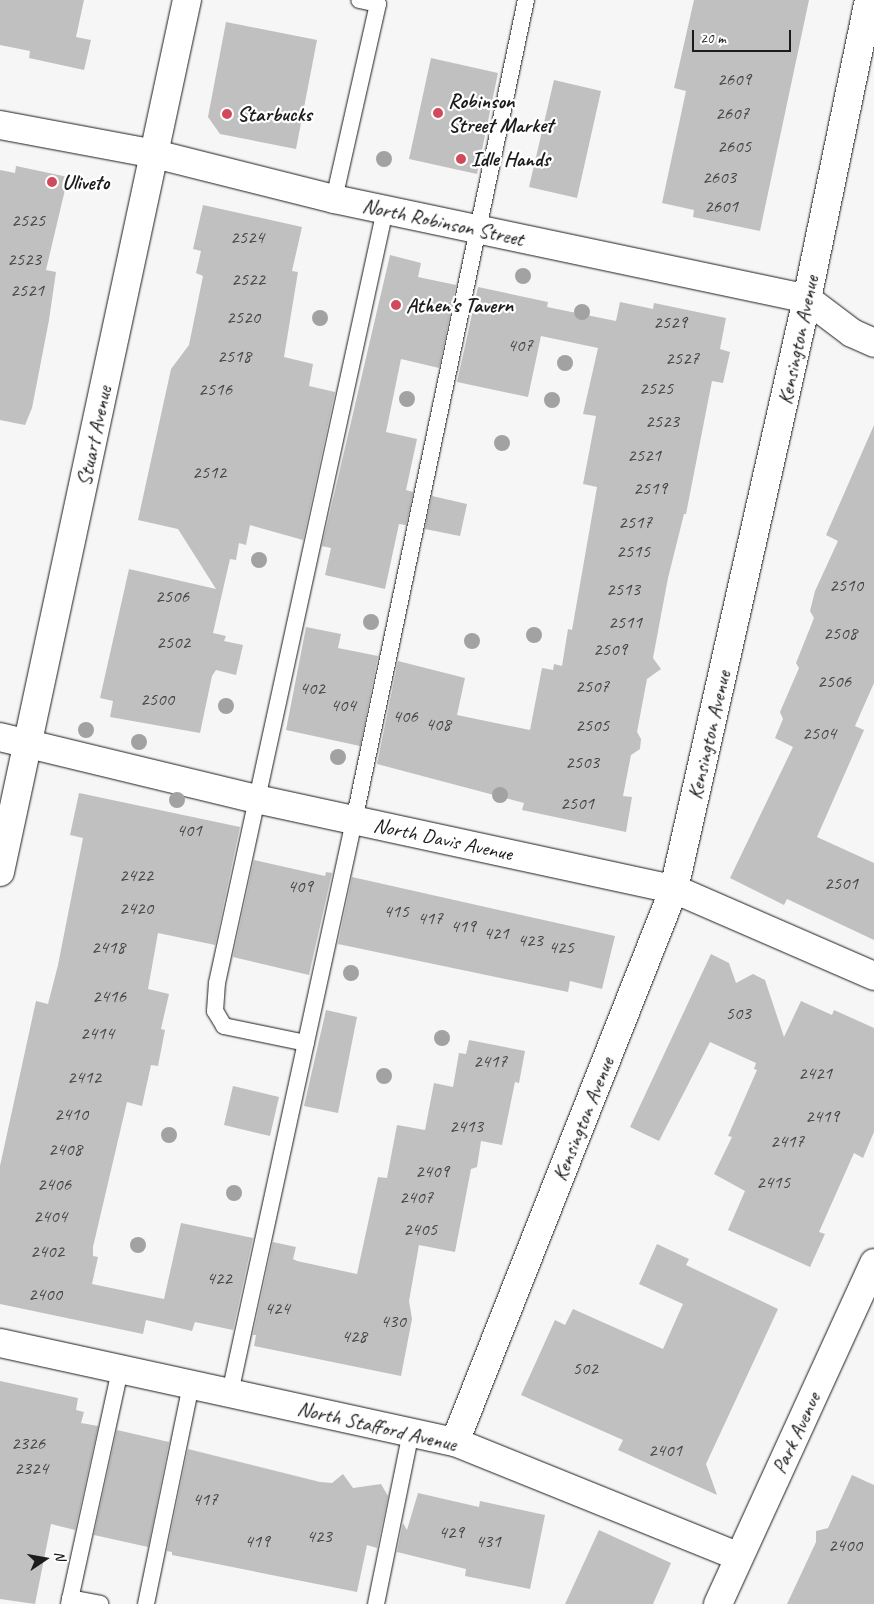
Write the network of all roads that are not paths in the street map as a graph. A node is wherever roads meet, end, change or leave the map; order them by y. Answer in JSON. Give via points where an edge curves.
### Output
{"nodes":[{"id":1,"x":187,"y":0,"type":"edge"},
{"id":2,"x":359,"y":0,"type":"edge"},
{"id":3,"x":526,"y":0,"type":"edge"},
{"id":4,"x":869,"y":0,"type":"edge"},
{"id":5,"x":0,"y":125,"type":"edge"},
{"id":6,"x":155,"y":154,"type":"junction"},
{"id":7,"x":334,"y":199,"type":"junction"},
{"id":8,"x":385,"y":210,"type":"junction"},
{"id":9,"x":476,"y":229,"type":"junction"},
{"id":10,"x":808,"y":299,"type":"junction"},
{"id":11,"x":874,"y":343,"type":"edge"},
{"id":12,"x":0,"y":737,"type":"edge"},
{"id":13,"x":29,"y":742,"type":"junction"},
{"id":14,"x":256,"y":799,"type":"junction"},
{"id":15,"x":354,"y":821,"type":"junction"},
{"id":16,"x":0,"y":872,"type":"edge"},
{"id":17,"x":674,"y":889,"type":"junction"},
{"id":18,"x":874,"y":976,"type":"edge"},
{"id":19,"x":306,"y":1043,"type":"junction"},
{"id":20,"x":874,"y":1263,"type":"edge"},
{"id":21,"x":0,"y":1343,"type":"edge"},
{"id":22,"x":120,"y":1370,"type":"junction"},
{"id":23,"x":191,"y":1385,"type":"junction"},
{"id":24,"x":230,"y":1393,"type":"junction"},
{"id":25,"x":411,"y":1432,"type":"junction"},
{"id":26,"x":455,"y":1442,"type":"junction"},
{"id":27,"x":739,"y":1557,"type":"junction"},
{"id":28,"x":69,"y":1601,"type":"edge"},
{"id":29,"x":100,"y":1604,"type":"edge"},
{"id":30,"x":146,"y":1604,"type":"edge"},
{"id":31,"x":376,"y":1604,"type":"edge"},
{"id":32,"x":718,"y":1604,"type":"edge"}],
"edges":[{"from":1,"to":6,"type":"street","name":"Stuart Avenue"},
{"from":2,"to":7,"type":"lane","via":[[378,4]]},
{"from":3,"to":9,"type":"lane"},
{"from":4,"to":10,"type":"street","name":"Kensington Avenue"},
{"from":5,"to":6,"type":"street","name":"North Robinson Street"},
{"from":6,"to":7,"type":"street","name":"North Robinson Street"},
{"from":6,"to":13,"type":"street","name":"Stuart Avenue"},
{"from":7,"to":8,"type":"street","name":"North Robinson Street"},
{"from":8,"to":9,"type":"street","name":"North Robinson Street"},
{"from":8,"to":14,"type":"lane"},
{"from":9,"to":10,"type":"street","name":"North Robinson Street"},
{"from":9,"to":15,"type":"lane"},
{"from":10,"to":11,"type":"street","name":"North Robinson Street","via":[[852,333]]},
{"from":10,"to":17,"type":"street","name":"Kensington Avenue"},
{"from":12,"to":13,"type":"street","name":"North Davis Avenue"},
{"from":13,"to":14,"type":"street","name":"North Davis Avenue"},
{"from":13,"to":16,"type":"street","name":"Stuart Avenue"},
{"from":14,"to":15,"type":"street","name":"North Davis Avenue"},
{"from":14,"to":19,"type":"lane","via":[[223,950],[215,1011],[224,1026]]},
{"from":15,"to":17,"type":"street","name":"North Davis Avenue"},
{"from":15,"to":19,"type":"lane"},
{"from":17,"to":18,"type":"street","name":"North Davis Avenue"},
{"from":17,"to":26,"type":"street","name":"Kensington Avenue"},
{"from":19,"to":24,"type":"lane"},
{"from":20,"to":27,"type":"street","name":"Park Avenue"},
{"from":21,"to":22,"type":"street","name":"North Stafford Avenue"},
{"from":22,"to":23,"type":"street","name":"North Stafford Avenue"},
{"from":22,"to":28,"type":"lane"},
{"from":23,"to":24,"type":"street","name":"North Stafford Avenue"},
{"from":23,"to":30,"type":"lane"},
{"from":24,"to":25,"type":"street","name":"North Stafford Avenue"},
{"from":25,"to":26,"type":"street","name":"North Stafford Avenue"},
{"from":25,"to":31,"type":"lane"},
{"from":26,"to":27,"type":"street","name":"North Stafford Avenue"},
{"from":27,"to":32,"type":"street","name":"Park Avenue"},
{"from":28,"to":29,"type":"lane"}]}
